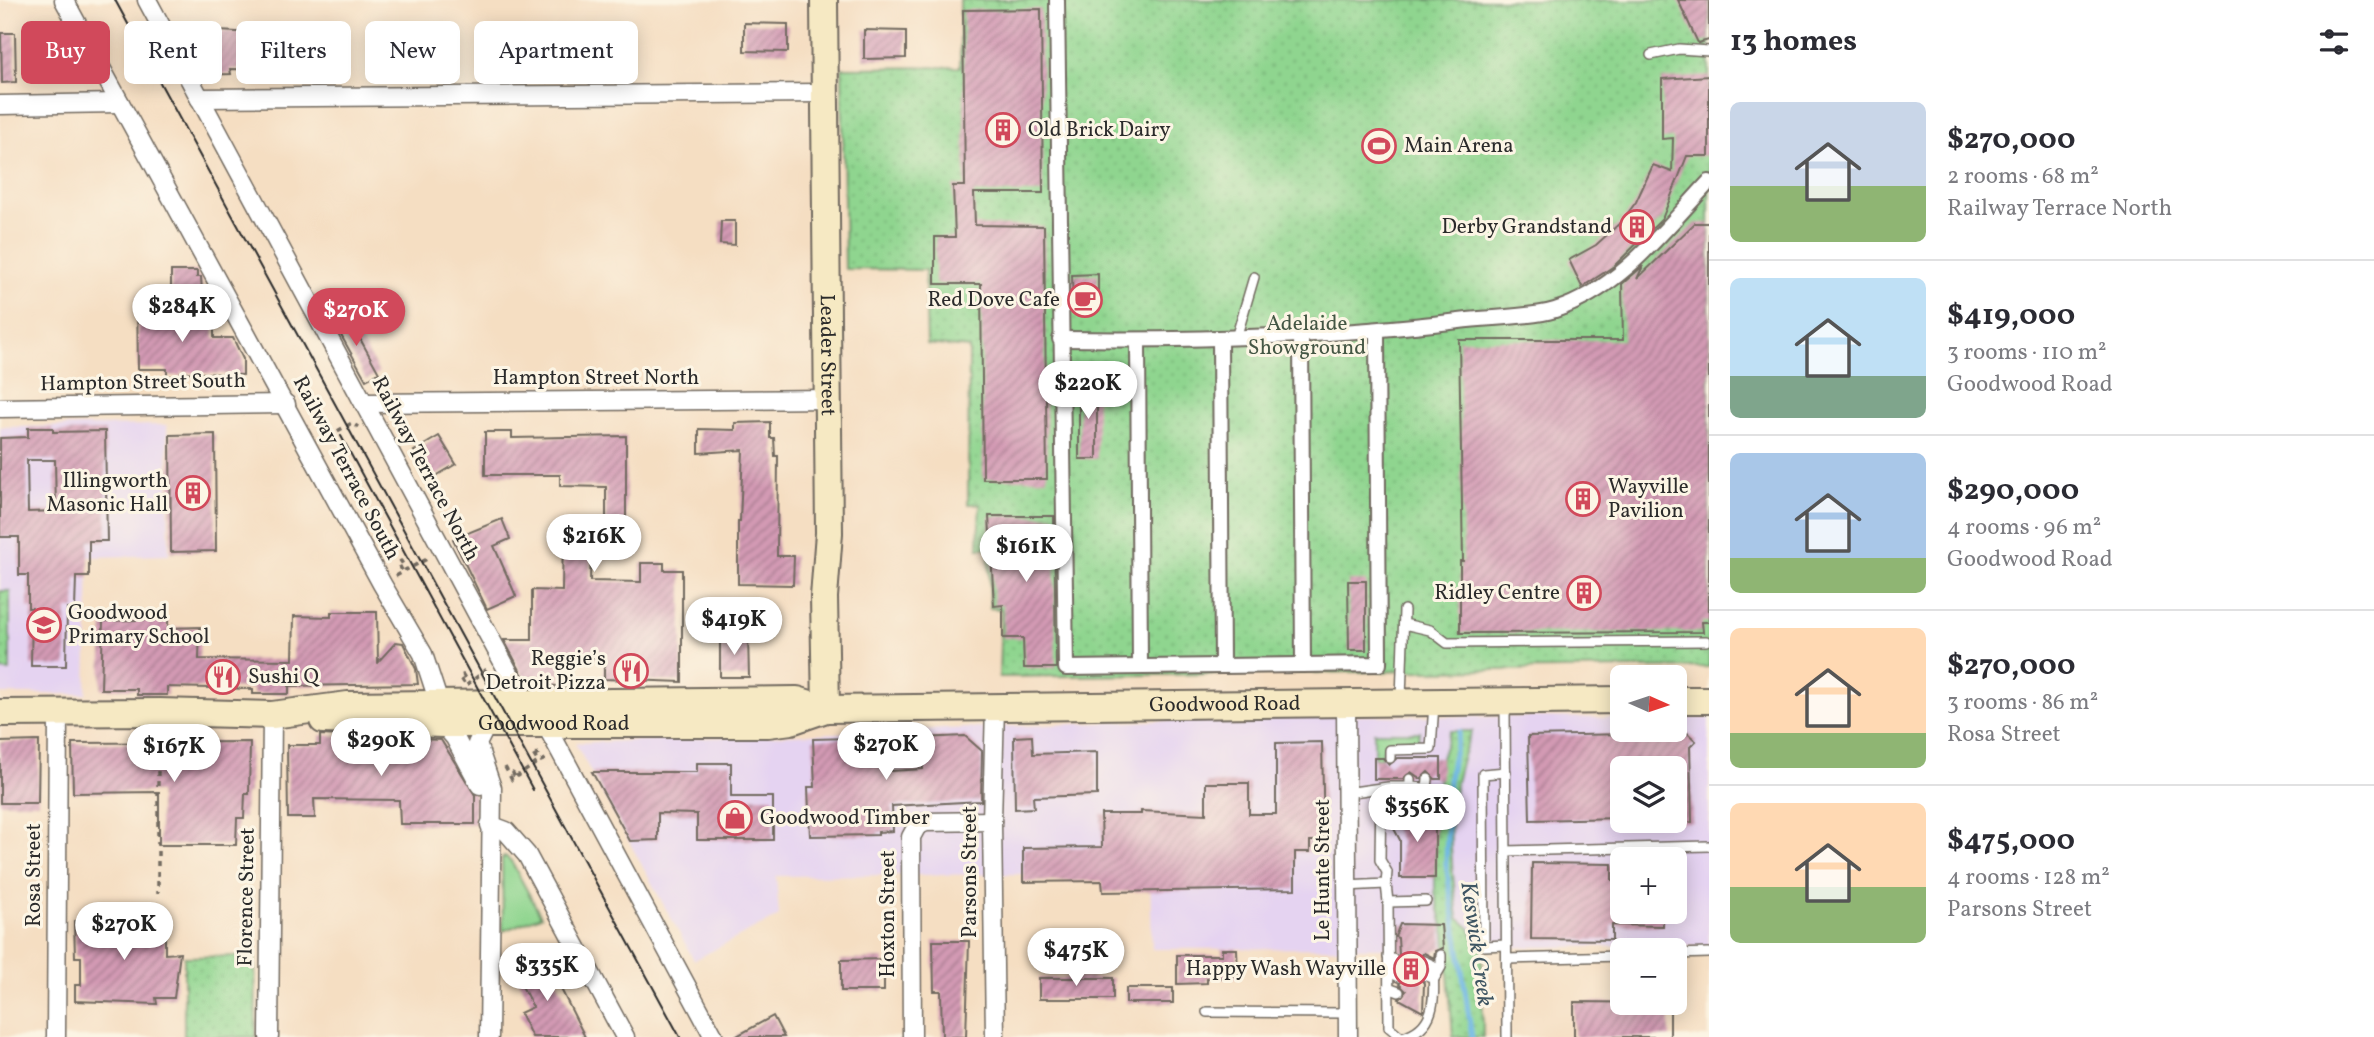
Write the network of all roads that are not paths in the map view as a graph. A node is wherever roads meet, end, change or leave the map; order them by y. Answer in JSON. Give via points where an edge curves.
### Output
{"nodes":[{"id":1,"x":64,"y":0,"type":"edge"},
{"id":2,"x":147,"y":0,"type":"edge"},
{"id":3,"x":824,"y":0,"type":"edge"},
{"id":4,"x":1057,"y":0,"type":"edge"},
{"id":5,"x":1709,"y":51,"type":"edge"},
{"id":6,"x":1651,"y":55,"type":"dead end"},
{"id":7,"x":825,"y":93,"type":"junction"},
{"id":8,"x":199,"y":97,"type":"junction"},
{"id":9,"x":120,"y":103,"type":"junction"},
{"id":10,"x":0,"y":105,"type":"edge"},
{"id":11,"x":1709,"y":182,"type":"edge"},
{"id":12,"x":1254,"y":277,"type":"dead end"},
{"id":13,"x":1377,"y":331,"type":"junction"},
{"id":14,"x":1301,"y":335,"type":"junction"},
{"id":15,"x":1220,"y":338,"type":"junction"},
{"id":16,"x":1236,"y":338,"type":"junction"},
{"id":17,"x":1060,"y":339,"type":"junction"},
{"id":18,"x":1138,"y":340,"type":"junction"},
{"id":19,"x":828,"y":399,"type":"junction"},
{"id":20,"x":286,"y":404,"type":"junction"},
{"id":21,"x":0,"y":408,"type":"edge"},
{"id":22,"x":366,"y":408,"type":"junction"},
{"id":23,"x":1404,"y":610,"type":"dead end"},
{"id":24,"x":1404,"y":624,"type":"junction"},
{"id":25,"x":1706,"y":641,"type":"dead end"},
{"id":26,"x":501,"y":658,"type":"junction"},
{"id":27,"x":1303,"y":665,"type":"junction"},
{"id":28,"x":1222,"y":666,"type":"junction"},
{"id":29,"x":1140,"y":667,"type":"junction"},
{"id":30,"x":1610,"y":700,"type":"edge"},
{"id":31,"x":1687,"y":700,"type":"edge"},
{"id":32,"x":1709,"y":700,"type":"edge"},
{"id":33,"x":524,"y":701,"type":"junction"},
{"id":34,"x":1500,"y":701,"type":"junction"},
{"id":35,"x":1346,"y":702,"type":"junction"},
{"id":36,"x":1401,"y":702,"type":"junction"},
{"id":37,"x":1434,"y":702,"type":"junction"},
{"id":38,"x":447,"y":705,"type":"junction"},
{"id":39,"x":995,"y":706,"type":"junction"},
{"id":40,"x":826,"y":709,"type":"junction"},
{"id":41,"x":0,"y":713,"type":"edge"},
{"id":42,"x":58,"y":713,"type":"junction"},
{"id":43,"x":484,"y":713,"type":"junction"},
{"id":44,"x":277,"y":715,"type":"junction"},
{"id":45,"x":543,"y":736,"type":"junction"},
{"id":46,"x":1390,"y":758,"type":"dead end"},
{"id":47,"x":1506,"y":772,"type":"junction"},
{"id":48,"x":1428,"y":779,"type":"dead end"},
{"id":49,"x":1386,"y":785,"type":"junction"},
{"id":50,"x":1346,"y":793,"type":"junction"},
{"id":51,"x":992,"y":821,"type":"junction"},
{"id":52,"x":490,"y":825,"type":"junction"},
{"id":53,"x":1709,"y":846,"type":"edge"},
{"id":54,"x":1506,"y":851,"type":"junction"},
{"id":55,"x":1386,"y":884,"type":"junction"},
{"id":56,"x":1345,"y":886,"type":"junction"},
{"id":57,"x":1426,"y":901,"type":"dead end"},
{"id":58,"x":1388,"y":902,"type":"junction"},
{"id":59,"x":1387,"y":924,"type":"junction"},
{"id":60,"x":1397,"y":930,"type":"dead end"},
{"id":61,"x":1388,"y":943,"type":"junction"},
{"id":62,"x":1506,"y":945,"type":"junction"},
{"id":63,"x":1399,"y":948,"type":"dead end"},
{"id":64,"x":1709,"y":953,"type":"edge"},
{"id":65,"x":1687,"y":954,"type":"edge"},
{"id":66,"x":1441,"y":955,"type":"dead end"},
{"id":67,"x":1610,"y":956,"type":"edge"},
{"id":68,"x":1388,"y":957,"type":"junction"},
{"id":69,"x":1507,"y":959,"type":"junction"},
{"id":70,"x":1424,"y":961,"type":"dead end"},
{"id":71,"x":1399,"y":962,"type":"dead end"},
{"id":72,"x":1388,"y":972,"type":"junction"},
{"id":73,"x":1424,"y":975,"type":"dead end"},
{"id":74,"x":1399,"y":977,"type":"dead end"},
{"id":75,"x":1434,"y":979,"type":"junction"},
{"id":76,"x":1388,"y":988,"type":"junction"},
{"id":77,"x":1399,"y":992,"type":"dead end"},
{"id":78,"x":1424,"y":1004,"type":"dead end"},
{"id":79,"x":1434,"y":1009,"type":"junction"},
{"id":80,"x":1208,"y":1012,"type":"dead end"},
{"id":81,"x":1348,"y":1013,"type":"junction"},
{"id":82,"x":56,"y":1037,"type":"edge"},
{"id":83,"x":269,"y":1037,"type":"edge"},
{"id":84,"x":489,"y":1037,"type":"edge"},
{"id":85,"x":625,"y":1037,"type":"edge"},
{"id":86,"x":714,"y":1037,"type":"edge"},
{"id":87,"x":912,"y":1037,"type":"edge"},
{"id":88,"x":995,"y":1037,"type":"edge"},
{"id":89,"x":1348,"y":1037,"type":"edge"},
{"id":90,"x":1401,"y":1037,"type":"edge"},
{"id":91,"x":1507,"y":1037,"type":"edge"}],
"edges":[{"from":1,"to":9,"type":"street","name":"Railway Terrace South"},
{"from":2,"to":8,"type":"street","name":"Railway Terrace North"},
{"from":3,"to":7,"type":"main road","name":"Leader Street"},
{"from":4,"to":17,"type":"street"},
{"from":5,"to":6,"type":"lane","via":[[1679,49]]},
{"from":7,"to":8,"type":"street"},
{"from":7,"to":19,"type":"main road","name":"Leader Street"},
{"from":8,"to":22,"type":"street","name":"Railway Terrace North"},
{"from":9,"to":10,"type":"street"},
{"from":9,"to":20,"type":"street","name":"Railway Terrace South"},
{"from":11,"to":13,"type":"street","via":[[1630,265],[1592,292],[1554,310]]},
{"from":12,"to":16,"type":"lane"},
{"from":13,"to":14,"type":"street"},
{"from":13,"to":27,"type":"street","via":[[1379,664]]},
{"from":14,"to":16,"type":"street"},
{"from":14,"to":27,"type":"street"},
{"from":15,"to":16,"type":"street"},
{"from":15,"to":18,"type":"street"},
{"from":15,"to":28,"type":"street"},
{"from":17,"to":18,"type":"street"},
{"from":17,"to":29,"type":"street","via":[[1066,668]]},
{"from":18,"to":29,"type":"street"},
{"from":19,"to":22,"type":"street","name":"Hampton Street North"},
{"from":19,"to":40,"type":"main road","name":"Leader Street"},
{"from":20,"to":21,"type":"street","name":"Hampton Street South"},
{"from":20,"to":38,"type":"street","name":"Railway Terrace South","via":[[424,654]]},
{"from":22,"to":26,"type":"street","name":"Railway Terrace North"},
{"from":23,"to":24,"type":"lane"},
{"from":24,"to":25,"type":"lane","via":[[1430,630],[1447,643]]},
{"from":24,"to":36,"type":"lane"},
{"from":26,"to":33,"type":"street","name":"Railway Terrace North"},
{"from":26,"to":43,"type":"street","via":[[502,684]]},
{"from":27,"to":28,"type":"street"},
{"from":28,"to":29,"type":"street"},
{"from":30,"to":34,"type":"main road","name":"Goodwood Road"},
{"from":31,"to":32,"type":"main road"},
{"from":33,"to":40,"type":"main road","name":"Goodwood Road","via":[[797,700]]},
{"from":33,"to":43,"type":"main road","name":"Goodwood Road"},
{"from":34,"to":37,"type":"main road","name":"Goodwood Road"},
{"from":34,"to":47,"type":"lane"},
{"from":35,"to":36,"type":"main road","name":"Goodwood Road"},
{"from":35,"to":39,"type":"main road","name":"Goodwood Road"},
{"from":35,"to":50,"type":"street","name":"Le Hunte Street"},
{"from":36,"to":37,"type":"main road","name":"Goodwood Road"},
{"from":37,"to":46,"type":"lane","via":[[1431,754],[1391,750]]},
{"from":38,"to":43,"type":"main road","name":"Goodwood Road"},
{"from":38,"to":44,"type":"main road","name":"Goodwood Road","via":[[347,723]]},
{"from":38,"to":52,"type":"street","name":"Railway Terrace South","via":[[455,738],[478,780]]},
{"from":39,"to":40,"type":"main road","name":"Goodwood Road"},
{"from":39,"to":51,"type":"street","name":"Parsons Street"},
{"from":40,"to":45,"type":"main road","name":"Goodwood Road","via":[[791,722]]},
{"from":41,"to":42,"type":"main road","name":"Goodwood Road"},
{"from":42,"to":44,"type":"main road","name":"Goodwood Road"},
{"from":42,"to":82,"type":"street","name":"Rosa Street"},
{"from":43,"to":45,"type":"main road","name":"Goodwood Road"},
{"from":43,"to":52,"type":"street","via":[[477,744],[492,788]]},
{"from":44,"to":83,"type":"street","name":"Florence Street"},
{"from":45,"to":86,"type":"street"},
{"from":47,"to":54,"type":"lane"},
{"from":47,"to":62,"type":"lane","via":[[1483,774],[1485,946]]},
{"from":48,"to":49,"type":"lane","via":[[1427,788],[1410,783]]},
{"from":49,"to":50,"type":"lane"},
{"from":49,"to":55,"type":"lane","via":[[1380,860],[1387,872]]},
{"from":50,"to":56,"type":"street","name":"Le Hunte Street"},
{"from":51,"to":87,"type":"street","name":"Hoxton Street","via":[[926,822],[917,826],[911,837]]},
{"from":51,"to":88,"type":"street","name":"Parsons Street"},
{"from":52,"to":84,"type":"street"},
{"from":52,"to":85,"type":"street","via":[[506,831],[523,849]]},
{"from":53,"to":54,"type":"lane"},
{"from":54,"to":62,"type":"lane"},
{"from":55,"to":56,"type":"lane"},
{"from":55,"to":58,"type":"lane"},
{"from":56,"to":81,"type":"street","name":"Le Hunte Street"},
{"from":57,"to":58,"type":"lane"},
{"from":58,"to":59,"type":"lane"},
{"from":59,"to":60,"type":"lane"},
{"from":59,"to":61,"type":"lane"},
{"from":61,"to":63,"type":"lane"},
{"from":61,"to":68,"type":"lane"},
{"from":62,"to":69,"type":"lane"},
{"from":64,"to":65,"type":"lane"},
{"from":66,"to":75,"type":"lane"},
{"from":67,"to":69,"type":"lane"},
{"from":68,"to":71,"type":"lane"},
{"from":68,"to":72,"type":"lane"},
{"from":69,"to":91,"type":"lane"},
{"from":70,"to":75,"type":"lane","via":[[1433,965]]},
{"from":72,"to":74,"type":"lane"},
{"from":72,"to":76,"type":"lane"},
{"from":73,"to":75,"type":"lane"},
{"from":75,"to":79,"type":"lane","via":[[1429,990]]},
{"from":76,"to":77,"type":"lane"},
{"from":76,"to":90,"type":"lane","via":[[1389,1027]]},
{"from":78,"to":79,"type":"lane"},
{"from":79,"to":90,"type":"lane","via":[[1426,1024]]},
{"from":80,"to":81,"type":"lane"},
{"from":81,"to":89,"type":"street","name":"Le Hunte Street"}]}
